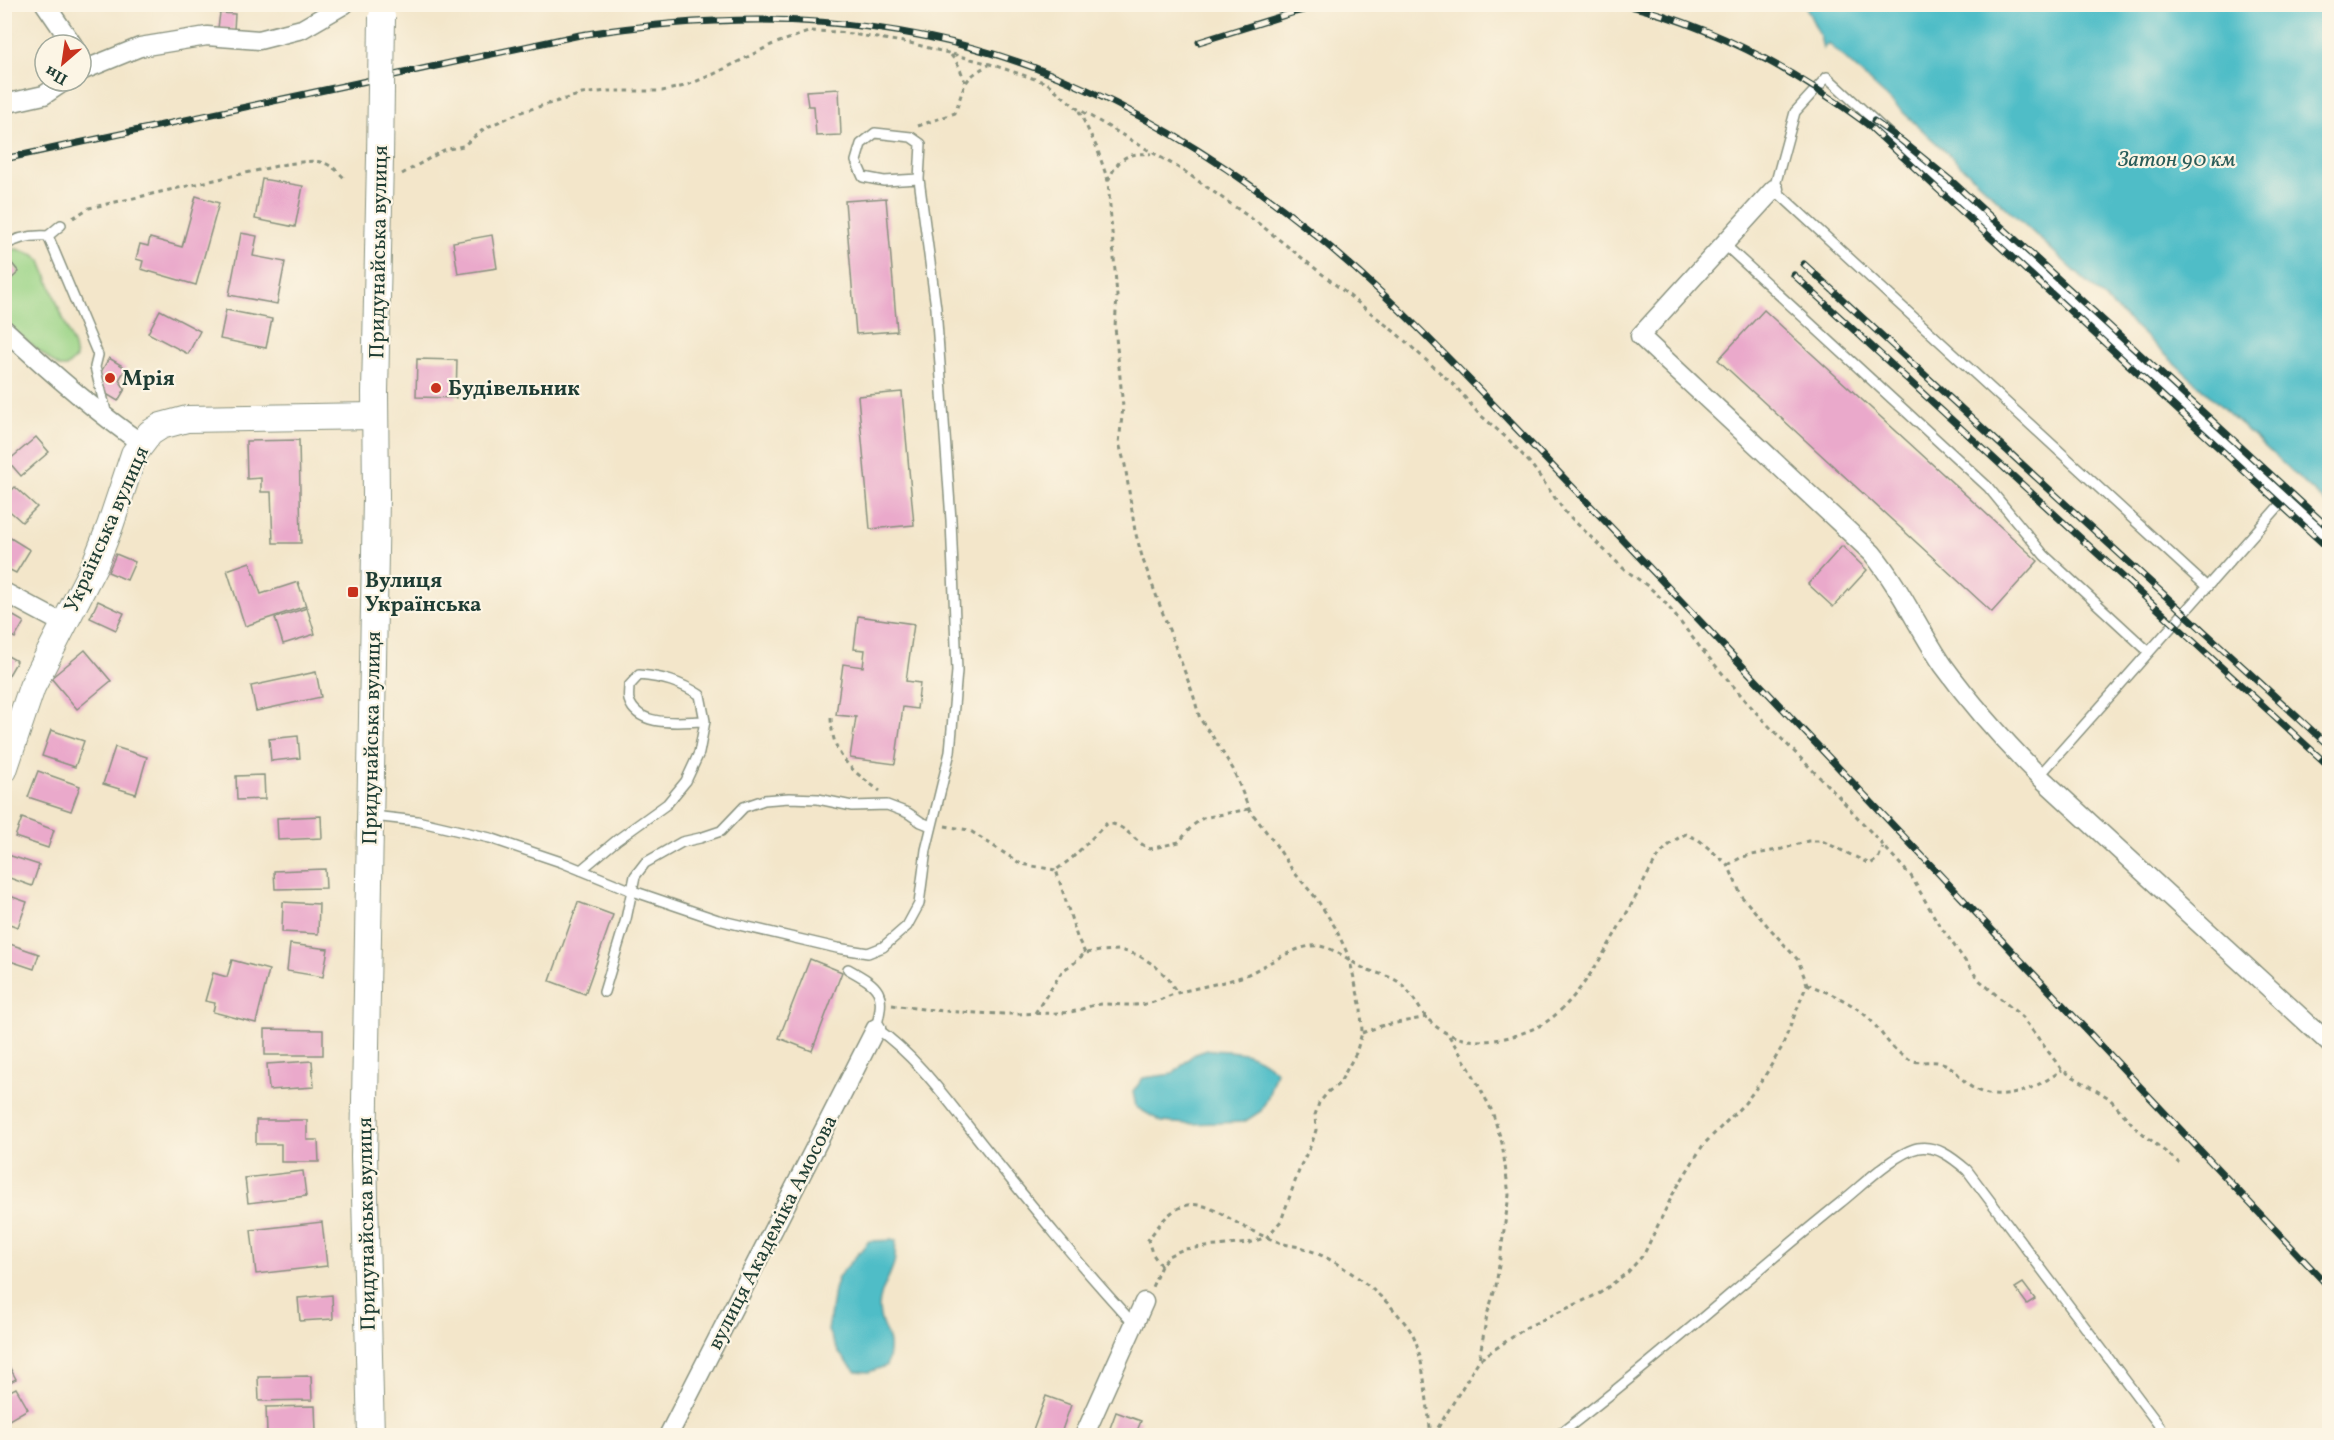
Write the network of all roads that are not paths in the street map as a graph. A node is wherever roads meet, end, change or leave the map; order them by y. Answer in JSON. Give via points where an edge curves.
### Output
{"nodes":[{"id":1,"x":45,"y":4,"type":"edge"},
{"id":2,"x":345,"y":4,"type":"edge"},
{"id":3,"x":383,"y":10,"type":"edge"},
{"id":4,"x":65,"y":33,"type":"edge"},
{"id":5,"x":93,"y":62,"type":"edge"},
{"id":6,"x":47,"y":93,"type":"edge"},
{"id":7,"x":4,"y":104,"type":"edge"},
{"id":8,"x":919,"y":179,"type":"junction"},
{"id":9,"x":1774,"y":189,"type":"junction"},
{"id":10,"x":61,"y":225,"type":"road end"},
{"id":11,"x":48,"y":236,"type":"junction"},
{"id":12,"x":1724,"y":244,"type":"junction"},
{"id":13,"x":4,"y":246,"type":"edge"},
{"id":14,"x":4,"y":330,"type":"edge"},
{"id":15,"x":375,"y":416,"type":"junction"},
{"id":16,"x":108,"y":420,"type":"junction"},
{"id":17,"x":141,"y":443,"type":"junction"},
{"id":18,"x":2285,"y":499,"type":"junction"},
{"id":19,"x":2330,"y":540,"type":"edge"},
{"id":20,"x":2206,"y":587,"type":"junction"},
{"id":21,"x":4,"y":592,"type":"edge"},
{"id":22,"x":64,"y":624,"type":"junction"},
{"id":23,"x":2149,"y":652,"type":"junction"},
{"id":24,"x":705,"y":721,"type":"junction"},
{"id":25,"x":4,"y":770,"type":"edge"},
{"id":26,"x":2039,"y":776,"type":"junction"},
{"id":27,"x":370,"y":816,"type":"junction"},
{"id":28,"x":931,"y":826,"type":"junction"},
{"id":29,"x":581,"y":870,"type":"junction"},
{"id":30,"x":630,"y":890,"type":"junction"},
{"id":31,"x":848,"y":969,"type":"dead end"},
{"id":32,"x":604,"y":992,"type":"dead end"},
{"id":33,"x":876,"y":1028,"type":"junction"},
{"id":34,"x":2330,"y":1044,"type":"edge"},
{"id":35,"x":1144,"y":1302,"type":"road end"},
{"id":36,"x":1133,"y":1323,"type":"junction"},
{"id":37,"x":370,"y":1436,"type":"edge"},
{"id":38,"x":668,"y":1436,"type":"edge"},
{"id":39,"x":1084,"y":1436,"type":"edge"},
{"id":40,"x":1557,"y":1436,"type":"edge"},
{"id":41,"x":2167,"y":1436,"type":"edge"}],
"edges":[{"from":1,"to":4,"type":"street"},
{"from":2,"to":5,"type":"street","via":[[302,29],[259,40],[207,36],[140,47]]},
{"from":3,"to":15,"type":"main road","name":"Придунайська вулиця","bridge":true},
{"from":6,"to":7,"type":"street"},
{"from":8,"to":8,"type":"lane","via":[[921,144],[911,137],[875,133],[861,144],[855,161],[863,177],[884,181]]},
{"from":8,"to":28,"type":"lane","via":[[936,308],[957,671],[950,752]]},
{"from":9,"to":12,"type":"street"},
{"from":9,"to":18,"type":"lane","via":[[1794,111],[1827,77]]},
{"from":9,"to":20,"type":"lane"},
{"from":10,"to":11,"type":"lane"},
{"from":11,"to":13,"type":"lane","via":[[13,240]]},
{"from":11,"to":16,"type":"lane","via":[[98,355],[95,367]]},
{"from":12,"to":23,"type":"lane","via":[[1988,487],[2044,555]]},
{"from":12,"to":26,"type":"street","via":[[1640,336],[1872,553],[1943,664],[2004,741]]},
{"from":14,"to":16,"type":"street"},
{"from":15,"to":17,"type":"main road","name":"Українська вулиця","via":[[187,419],[161,426]]},
{"from":15,"to":27,"type":"main road","name":"Придунайська вулиця"},
{"from":16,"to":17,"type":"street"},
{"from":17,"to":22,"type":"main road","name":"Українська вулиця","via":[[103,545]]},
{"from":18,"to":19,"type":"lane"},
{"from":18,"to":20,"type":"lane"},
{"from":20,"to":23,"type":"lane"},
{"from":21,"to":22,"type":"street"},
{"from":22,"to":25,"type":"main road","name":"Українська вулиця","via":[[32,687]]},
{"from":23,"to":26,"type":"lane"},
{"from":24,"to":24,"type":"lane","via":[[700,695],[681,683],[639,675],[629,686],[629,700],[638,713],[653,720]]},
{"from":24,"to":29,"type":"lane","via":[[695,762],[668,804]]},
{"from":26,"to":34,"type":"street"},
{"from":27,"to":29,"type":"lane","via":[[454,829],[526,849]]},
{"from":27,"to":37,"type":"main road","name":"Придунайська вулиця","via":[[364,1156]]},
{"from":28,"to":30,"type":"lane","via":[[887,805],[852,806],[818,799],[764,800],[744,807],[721,831],[682,842],[645,863]]},
{"from":28,"to":30,"type":"lane","via":[[919,904],[907,926],[883,947],[868,952],[718,920]]},
{"from":29,"to":30,"type":"lane"},
{"from":30,"to":32,"type":"lane","via":[[626,920]]},
{"from":31,"to":33,"type":"lane","via":[[878,990],[882,1004]]},
{"from":33,"to":36,"type":"lane","via":[[914,1060]]},
{"from":33,"to":38,"type":"street","name":"вулиця Академіка Амосова"},
{"from":35,"to":36,"type":"street"},
{"from":36,"to":39,"type":"street"},
{"from":40,"to":41,"type":"lane","via":[[1897,1158],[1919,1148],[1931,1148],[1966,1170]]}]}
